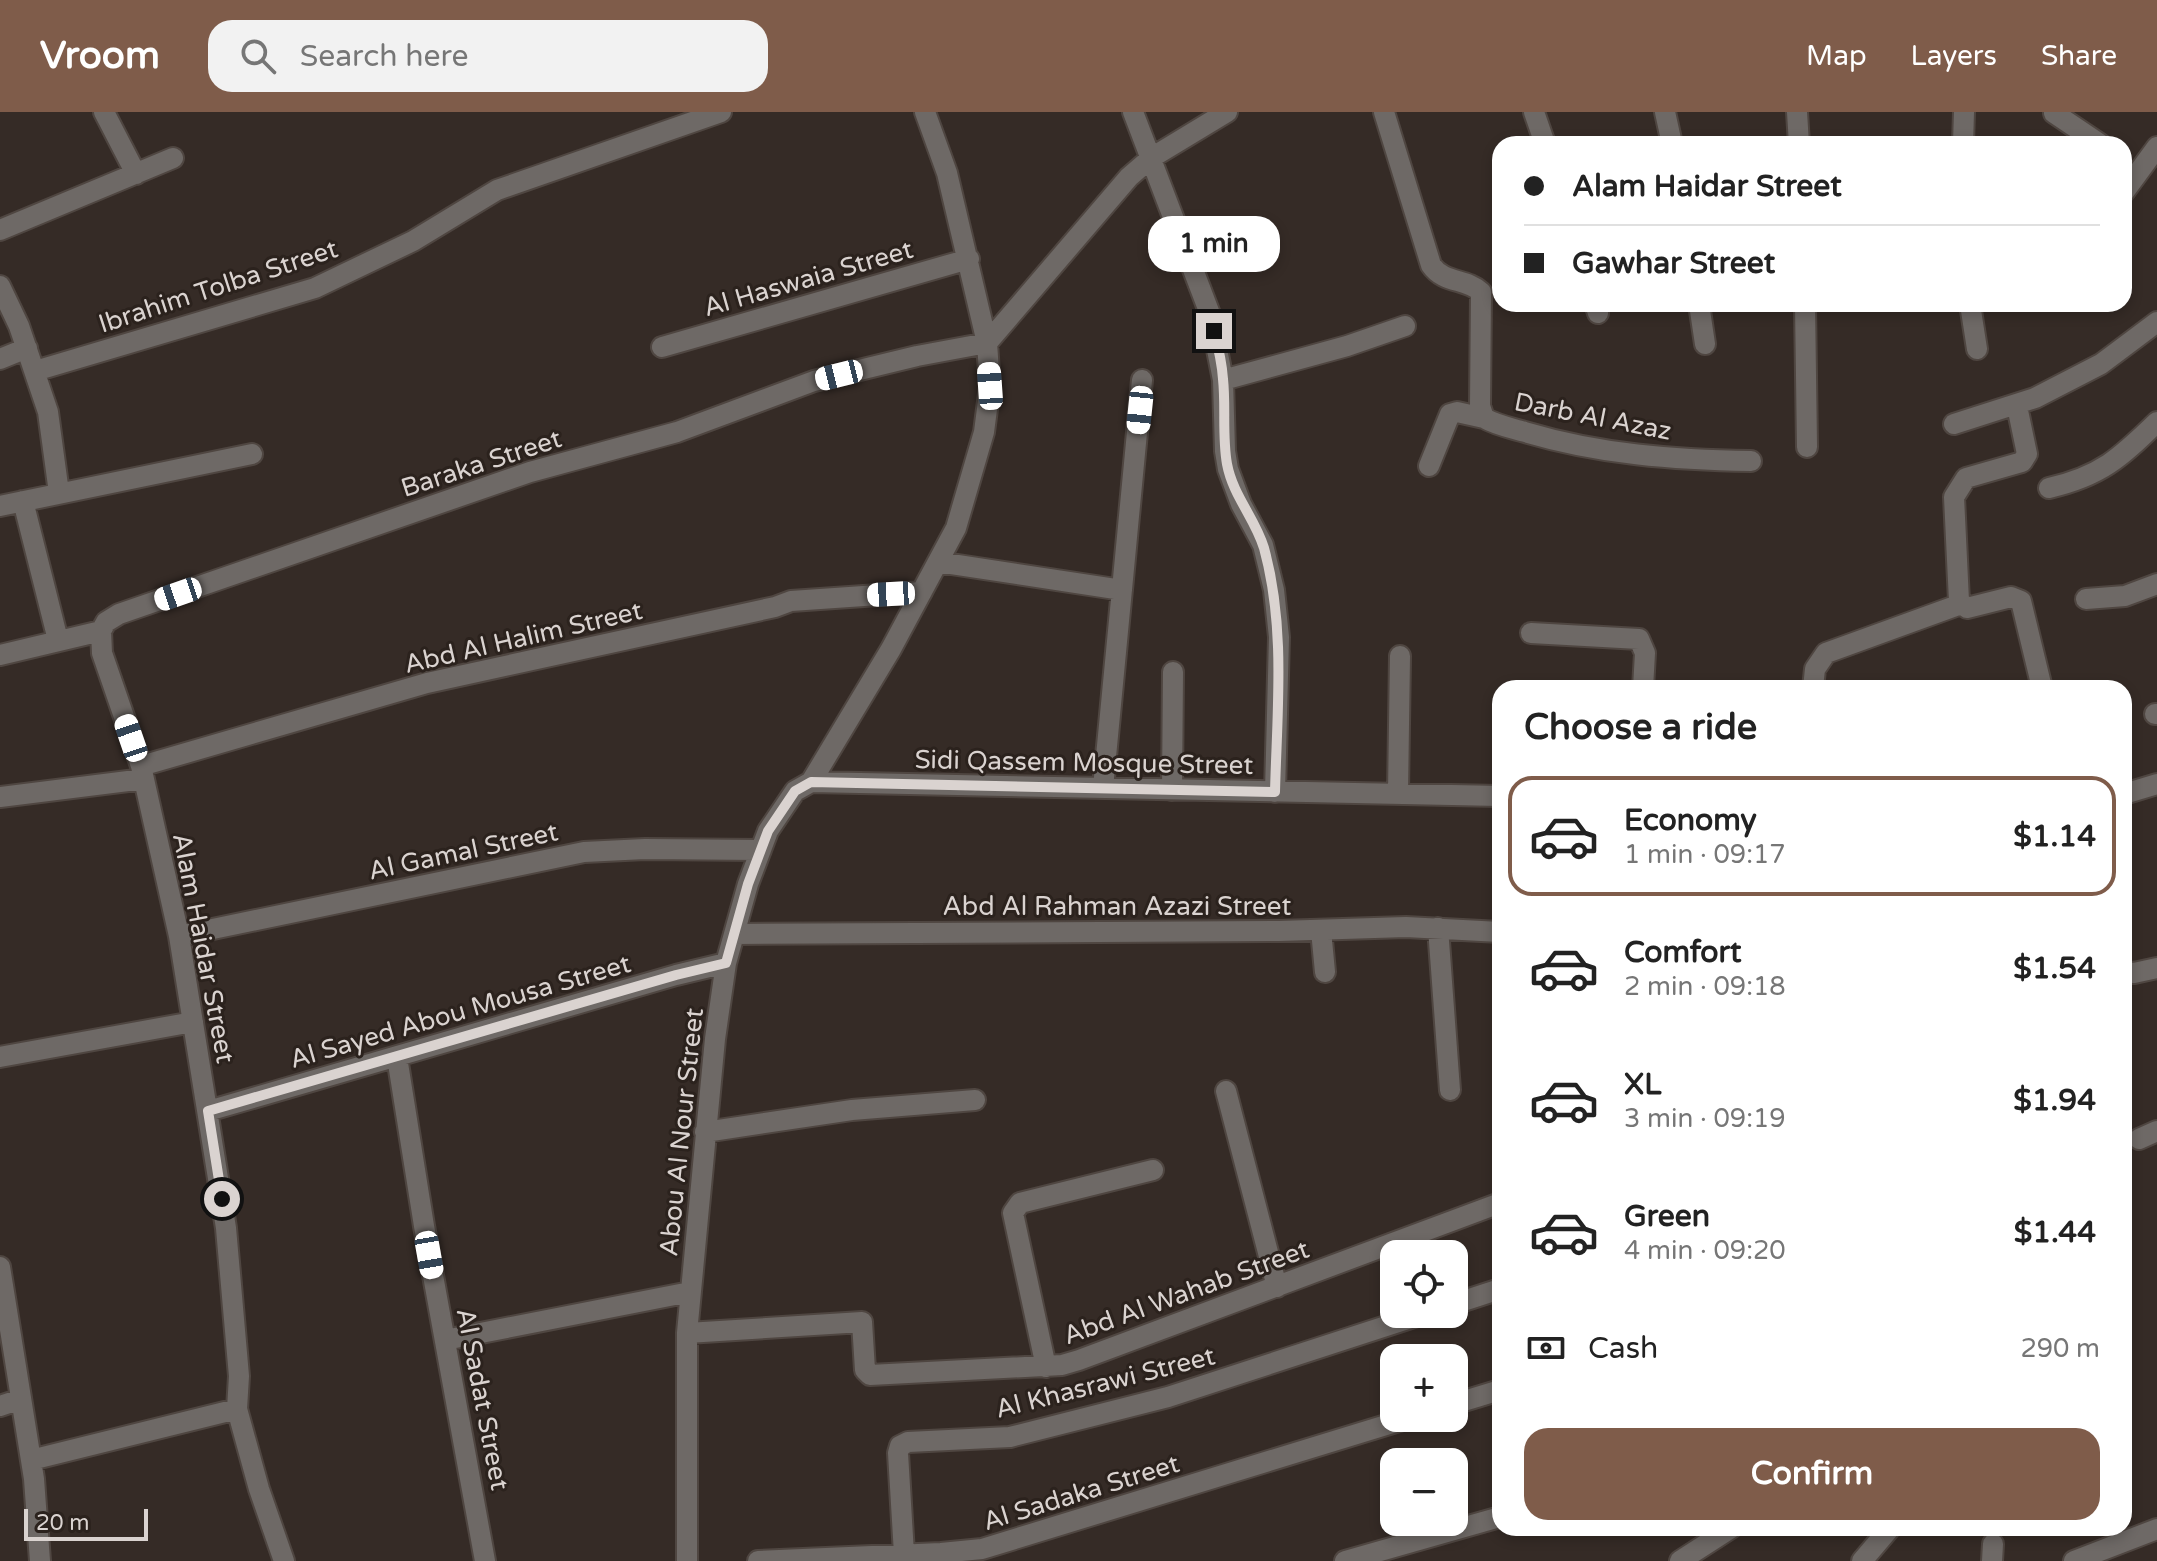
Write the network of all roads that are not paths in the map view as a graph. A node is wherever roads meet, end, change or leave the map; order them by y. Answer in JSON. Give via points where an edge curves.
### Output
{"nodes":[{"id":1,"x":104,"y":112,"type":"edge"},
{"id":2,"x":721,"y":112,"type":"edge"},
{"id":3,"x":925,"y":112,"type":"edge"},
{"id":4,"x":1133,"y":112,"type":"edge"},
{"id":5,"x":1227,"y":112,"type":"edge"},
{"id":6,"x":1384,"y":112,"type":"edge"},
{"id":7,"x":1534,"y":112,"type":"edge"},
{"id":8,"x":1665,"y":112,"type":"edge"},
{"id":9,"x":1797,"y":112,"type":"edge"},
{"id":10,"x":1964,"y":112,"type":"edge"},
{"id":11,"x":2054,"y":113,"type":"edge"},
{"id":12,"x":1542,"y":136,"type":"edge"},
{"id":13,"x":1670,"y":136,"type":"edge"},
{"id":14,"x":1798,"y":136,"type":"edge"},
{"id":15,"x":1963,"y":136,"type":"edge"},
{"id":16,"x":2088,"y":136,"type":"edge"},
{"id":17,"x":2157,"y":147,"type":"edge"},
{"id":18,"x":173,"y":158,"type":"dead end"},
{"id":19,"x":1151,"y":158,"type":"junction"},
{"id":20,"x":2132,"y":165,"type":"edge"},
{"id":21,"x":136,"y":174,"type":"junction"},
{"id":22,"x":0,"y":230,"type":"edge"},
{"id":23,"x":969,"y":259,"type":"junction"},
{"id":24,"x":0,"y":286,"type":"edge"},
{"id":25,"x":1700,"y":312,"type":"edge"},
{"id":26,"x":1805,"y":312,"type":"edge"},
{"id":27,"x":1971,"y":312,"type":"edge"},
{"id":28,"x":2157,"y":322,"type":"edge"},
{"id":29,"x":1405,"y":326,"type":"dead end"},
{"id":30,"x":987,"y":343,"type":"junction"},
{"id":31,"x":1705,"y":344,"type":"dead end"},
{"id":32,"x":662,"y":347,"type":"dead end"},
{"id":33,"x":27,"y":348,"type":"junction"},
{"id":34,"x":1977,"y":349,"type":"dead end"},
{"id":35,"x":0,"y":359,"type":"edge"},
{"id":36,"x":35,"y":371,"type":"junction"},
{"id":37,"x":1142,"y":380,"type":"dead end"},
{"id":38,"x":1223,"y":380,"type":"junction"},
{"id":39,"x":2017,"y":406,"type":"junction"},
{"id":40,"x":1484,"y":418,"type":"junction"},
{"id":41,"x":2157,"y":422,"type":"edge"},
{"id":42,"x":1954,"y":424,"type":"dead end"},
{"id":43,"x":1807,"y":447,"type":"dead end"},
{"id":44,"x":252,"y":454,"type":"dead end"},
{"id":45,"x":1751,"y":461,"type":"dead end"},
{"id":46,"x":1429,"y":466,"type":"dead end"},
{"id":47,"x":2049,"y":488,"type":"dead end"},
{"id":48,"x":59,"y":493,"type":"junction"},
{"id":49,"x":23,"y":501,"type":"junction"},
{"id":50,"x":0,"y":506,"type":"edge"},
{"id":51,"x":938,"y":562,"type":"junction"},
{"id":52,"x":2157,"y":584,"type":"edge"},
{"id":53,"x":1122,"y":590,"type":"junction"},
{"id":54,"x":922,"y":592,"type":"junction"},
{"id":55,"x":2086,"y":599,"type":"dead end"},
{"id":56,"x":1961,"y":604,"type":"junction"},
{"id":57,"x":101,"y":631,"type":"junction"},
{"id":58,"x":1531,"y":633,"type":"dead end"},
{"id":59,"x":58,"y":640,"type":"junction"},
{"id":60,"x":0,"y":655,"type":"edge"},
{"id":61,"x":1400,"y":656,"type":"dead end"},
{"id":62,"x":1173,"y":672,"type":"dead end"},
{"id":63,"x":1643,"y":680,"type":"edge"},
{"id":64,"x":1814,"y":680,"type":"edge"},
{"id":65,"x":2040,"y":680,"type":"edge"},
{"id":66,"x":143,"y":773,"type":"junction"},
{"id":67,"x":811,"y":782,"type":"junction"},
{"id":68,"x":2157,"y":784,"type":"edge"},
{"id":69,"x":1103,"y":788,"type":"junction"},
{"id":70,"x":1172,"y":790,"type":"junction"},
{"id":71,"x":1275,"y":792,"type":"junction"},
{"id":72,"x":2132,"y":792,"type":"edge"},
{"id":73,"x":1398,"y":793,"type":"junction"},
{"id":74,"x":1492,"y":796,"type":"edge"},
{"id":75,"x":0,"y":797,"type":"edge"},
{"id":76,"x":761,"y":850,"type":"junction"},
{"id":77,"x":1438,"y":928,"type":"junction"},
{"id":78,"x":1321,"y":930,"type":"junction"},
{"id":79,"x":1492,"y":931,"type":"edge"},
{"id":80,"x":734,"y":934,"type":"junction"},
{"id":81,"x":179,"y":936,"type":"junction"},
{"id":82,"x":726,"y":963,"type":"junction"},
{"id":83,"x":2157,"y":968,"type":"edge"},
{"id":84,"x":1325,"y":972,"type":"dead end"},
{"id":85,"x":2132,"y":973,"type":"edge"},
{"id":86,"x":193,"y":1022,"type":"junction"},
{"id":87,"x":0,"y":1057,"type":"edge"},
{"id":88,"x":397,"y":1057,"type":"junction"},
{"id":89,"x":1450,"y":1090,"type":"dead end"},
{"id":90,"x":1226,"y":1091,"type":"dead end"},
{"id":91,"x":975,"y":1100,"type":"dead end"},
{"id":92,"x":208,"y":1111,"type":"junction"},
{"id":93,"x":705,"y":1132,"type":"junction"},
{"id":94,"x":1153,"y":1170,"type":"dead end"},
{"id":95,"x":1492,"y":1206,"type":"edge"},
{"id":96,"x":0,"y":1267,"type":"edge"},
{"id":97,"x":1277,"y":1287,"type":"junction"},
{"id":98,"x":690,"y":1292,"type":"junction"},
{"id":99,"x":1492,"y":1292,"type":"edge"},
{"id":100,"x":1468,"y":1299,"type":"edge"},
{"id":101,"x":5,"y":1326,"type":"edge"},
{"id":102,"x":1380,"y":1328,"type":"edge"},
{"id":103,"x":687,"y":1333,"type":"junction"},
{"id":104,"x":445,"y":1340,"type":"junction"},
{"id":105,"x":1046,"y":1367,"type":"junction"},
{"id":106,"x":1492,"y":1392,"type":"edge"},
{"id":107,"x":21,"y":1399,"type":"junction"},
{"id":108,"x":1468,"y":1400,"type":"edge"},
{"id":109,"x":0,"y":1406,"type":"edge"},
{"id":110,"x":237,"y":1409,"type":"junction"},
{"id":111,"x":1380,"y":1427,"type":"edge"},
{"id":112,"x":31,"y":1460,"type":"junction"},
{"id":113,"x":1492,"y":1519,"type":"edge"},
{"id":114,"x":2157,"y":1529,"type":"edge"},
{"id":115,"x":1719,"y":1536,"type":"edge"},
{"id":116,"x":1883,"y":1536,"type":"edge"},
{"id":117,"x":904,"y":1554,"type":"junction"},
{"id":118,"x":983,"y":1555,"type":"edge"},
{"id":119,"x":40,"y":1561,"type":"edge"},
{"id":120,"x":284,"y":1561,"type":"edge"},
{"id":121,"x":485,"y":1561,"type":"edge"},
{"id":122,"x":687,"y":1561,"type":"edge"},
{"id":123,"x":758,"y":1561,"type":"edge"},
{"id":124,"x":1345,"y":1561,"type":"edge"},
{"id":125,"x":1680,"y":1561,"type":"edge"},
{"id":126,"x":1862,"y":1561,"type":"edge"},
{"id":127,"x":2074,"y":1561,"type":"edge"}],
"edges":[{"from":1,"to":21,"type":"street"},
{"from":2,"to":36,"type":"street","name":"Ibrahim Tolba Street","via":[[497,190],[413,241],[315,288]]},
{"from":3,"to":23,"type":"street","name":"Abou Al Nour Street"},
{"from":4,"to":19,"type":"street"},
{"from":5,"to":19,"type":"street"},
{"from":6,"to":40,"type":"street","name":"Darb Al Azaz","via":[[1431,265],[1448,280],[1481,292]]},
{"from":7,"to":12,"type":"street"},
{"from":8,"to":13,"type":"street"},
{"from":9,"to":14,"type":"street"},
{"from":10,"to":15,"type":"street"},
{"from":11,"to":16,"type":"street"},
{"from":17,"to":20,"type":"street"},
{"from":18,"to":21,"type":"street"},
{"from":19,"to":30,"type":"street"},
{"from":19,"to":38,"type":"street","via":[[1210,314]]},
{"from":21,"to":22,"type":"street"},
{"from":23,"to":30,"type":"street","name":"Abou Al Nour Street"},
{"from":23,"to":32,"type":"street","name":"Al Haswaia Street"},
{"from":24,"to":33,"type":"street"},
{"from":25,"to":31,"type":"street"},
{"from":26,"to":43,"type":"street"},
{"from":27,"to":34,"type":"street"},
{"from":28,"to":39,"type":"street","via":[[2101,364]]},
{"from":29,"to":38,"type":"street"},
{"from":30,"to":51,"type":"street","name":"Abou Al Nour Street","via":[[990,386],[984,432],[956,528]]},
{"from":30,"to":57,"type":"street","name":"Baraka Street","via":[[814,381],[677,432],[530,472],[119,614]]},
{"from":33,"to":35,"type":"street"},
{"from":33,"to":36,"type":"street"},
{"from":36,"to":48,"type":"street","via":[[48,412]]},
{"from":37,"to":53,"type":"street"},
{"from":38,"to":71,"type":"street","via":[[1228,469],[1263,545],[1274,590],[1279,637]]},
{"from":39,"to":42,"type":"street"},
{"from":39,"to":56,"type":"street","via":[[2027,454],[2022,462],[1966,478],[1954,497]]},
{"from":40,"to":45,"type":"street","name":"Darb Al Azaz","via":[[1619,453]]},
{"from":40,"to":46,"type":"street","via":[[1450,414]]},
{"from":41,"to":47,"type":"street","via":[[2103,470]]},
{"from":44,"to":48,"type":"street"},
{"from":48,"to":49,"type":"street"},
{"from":49,"to":50,"type":"street"},
{"from":49,"to":59,"type":"street"},
{"from":51,"to":53,"type":"street"},
{"from":51,"to":54,"type":"street","name":"Abou Al Nour Street"},
{"from":52,"to":55,"type":"street","via":[[2125,596]]},
{"from":53,"to":69,"type":"street"},
{"from":54,"to":66,"type":"street","name":"Abd Al Halim Street","via":[[791,601],[427,683]]},
{"from":54,"to":67,"type":"street","name":"Abou Al Nour Street"},
{"from":56,"to":64,"type":"street","via":[[1826,653]]},
{"from":56,"to":65,"type":"street","via":[[1971,608],[2018,599]]},
{"from":57,"to":59,"type":"street","name":"Baraka Street"},
{"from":57,"to":66,"type":"street","name":"Alam Haidar Street","via":[[102,653]]},
{"from":58,"to":63,"type":"street","via":[[1639,639],[1645,653]]},
{"from":59,"to":60,"type":"street","name":"Baraka Street"},
{"from":61,"to":73,"type":"street"},
{"from":62,"to":70,"type":"street"},
{"from":66,"to":75,"type":"street","name":"Abd Al Halim Street"},
{"from":66,"to":81,"type":"street","name":"Alam Haidar Street"},
{"from":67,"to":69,"type":"street","name":"Sidi Qassem Mosque Street"},
{"from":67,"to":76,"type":"street","name":"Abou Al Nour Street","via":[[795,791]]},
{"from":68,"to":72,"type":"street"},
{"from":69,"to":70,"type":"street","name":"Sidi Qassem Mosque Street"},
{"from":70,"to":71,"type":"street","name":"Sidi Qassem Mosque Street"},
{"from":71,"to":73,"type":"street","name":"Sidi Qassem Mosque Street"},
{"from":73,"to":74,"type":"street","name":"Sidi Qassem Mosque Street"},
{"from":76,"to":80,"type":"street","name":"Abou Al Nour Street"},
{"from":76,"to":81,"type":"street","name":"Al Gamal Street","via":[[584,852]]},
{"from":77,"to":78,"type":"street","name":"Abd Al Rahman Azazi Street"},
{"from":77,"to":79,"type":"street","name":"Abd Al Rahman Azazi Street"},
{"from":77,"to":89,"type":"street"},
{"from":78,"to":80,"type":"street","name":"Abd Al Rahman Azazi Street"},
{"from":78,"to":84,"type":"street"},
{"from":80,"to":82,"type":"street","name":"Abou Al Nour Street"},
{"from":81,"to":86,"type":"street","name":"Alam Haidar Street"},
{"from":82,"to":88,"type":"street","name":"Al Sayed Abou Mousa Street"},
{"from":82,"to":93,"type":"street","name":"Abou Al Nour Street"},
{"from":83,"to":85,"type":"street"},
{"from":86,"to":87,"type":"street"},
{"from":86,"to":92,"type":"street","name":"Alam Haidar Street"},
{"from":88,"to":92,"type":"street","name":"Al Sayed Abou Mousa Street"},
{"from":88,"to":104,"type":"street","name":"Al Sadat Street"},
{"from":90,"to":97,"type":"street"},
{"from":91,"to":93,"type":"street","via":[[867,1108]]},
{"from":92,"to":110,"type":"street","name":"Alam Haidar Street","via":[[226,1228]]},
{"from":93,"to":98,"type":"street","name":"Abou Al Nour Street"},
{"from":94,"to":105,"type":"street","via":[[1014,1208]]},
{"from":95,"to":97,"type":"street","name":"Abd Al Wahab Street"},
{"from":96,"to":101,"type":"street"},
{"from":97,"to":105,"type":"street","name":"Abd Al Wahab Street","via":[[1079,1360]]},
{"from":98,"to":103,"type":"street","name":"Abou Al Nour Street"},
{"from":98,"to":104,"type":"street"},
{"from":99,"to":100,"type":"street"},
{"from":101,"to":107,"type":"street"},
{"from":102,"to":117,"type":"street","name":"Al Khasrawi Street","via":[[1168,1397],[1010,1437],[908,1442],[898,1453]]},
{"from":103,"to":105,"type":"street","name":"Abd Al Wahab Street","via":[[862,1322],[865,1370],[870,1375]]},
{"from":103,"to":122,"type":"street","name":"Abou Al Nour Street"},
{"from":104,"to":121,"type":"street","name":"Al Sadat Street"},
{"from":106,"to":108,"type":"street"},
{"from":107,"to":109,"type":"street"},
{"from":107,"to":112,"type":"street"},
{"from":110,"to":112,"type":"street"},
{"from":110,"to":120,"type":"street","name":"Alam Haidar Street"},
{"from":111,"to":118,"type":"street","name":"Al Sadaka Street"},
{"from":112,"to":119,"type":"street"},
{"from":113,"to":124,"type":"street"},
{"from":114,"to":127,"type":"street"},
{"from":115,"to":125,"type":"street"},
{"from":116,"to":126,"type":"street"},
{"from":117,"to":118,"type":"street","name":"Al Sadaka Street"},
{"from":117,"to":123,"type":"street","name":"Al Sadaka Street"}]}
